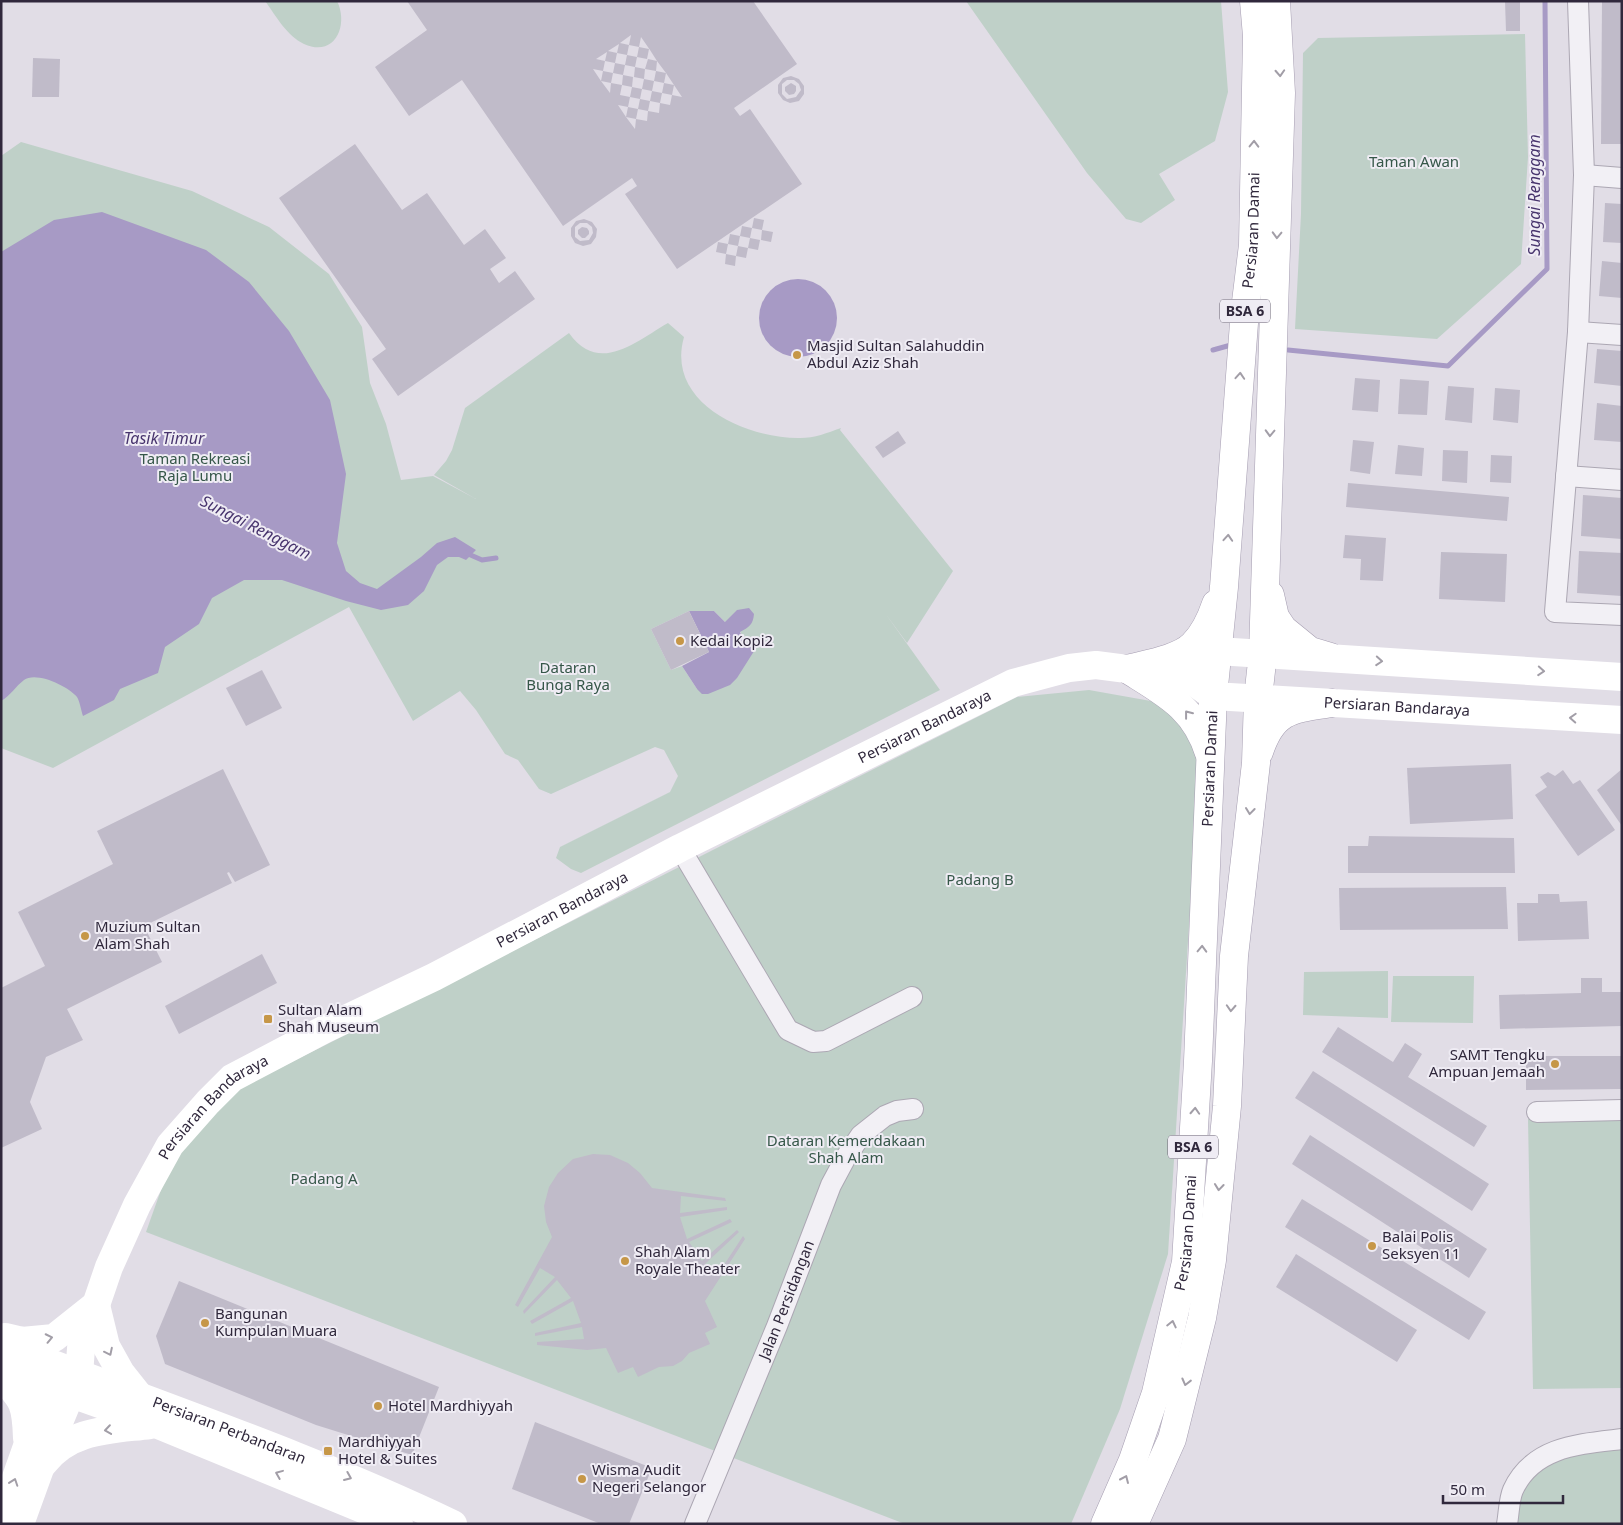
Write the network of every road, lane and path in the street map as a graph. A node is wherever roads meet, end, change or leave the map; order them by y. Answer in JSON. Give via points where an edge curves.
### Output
{"nodes":[{"id":1,"x":1254,"y":1,"type":"edge"},
{"id":2,"x":1578,"y":1,"type":"edge"},
{"id":3,"x":1271,"y":20,"type":"edge"},
{"id":4,"x":1584,"y":175,"type":"junction"},
{"id":5,"x":1622,"y":178,"type":"edge"},
{"id":6,"x":1578,"y":332,"type":"junction"},
{"id":7,"x":1622,"y":335,"type":"edge"},
{"id":8,"x":1566,"y":476,"type":"junction"},
{"id":9,"x":1622,"y":480,"type":"edge"},
{"id":10,"x":1265,"y":574,"type":"junction"},
{"id":11,"x":1224,"y":587,"type":"junction"},
{"id":12,"x":1622,"y":614,"type":"edge"},
{"id":13,"x":1217,"y":651,"type":"junction"},
{"id":14,"x":1263,"y":654,"type":"junction"},
{"id":15,"x":1330,"y":657,"type":"junction"},
{"id":16,"x":1127,"y":669,"type":"junction"},
{"id":17,"x":1180,"y":672,"type":"junction"},
{"id":18,"x":1622,"y":677,"type":"edge"},
{"id":19,"x":1213,"y":696,"type":"junction"},
{"id":20,"x":1258,"y":698,"type":"junction"},
{"id":21,"x":1332,"y":703,"type":"junction"},
{"id":22,"x":1622,"y":720,"type":"edge"},
{"id":23,"x":1210,"y":757,"type":"junction"},
{"id":24,"x":1256,"y":763,"type":"junction"},
{"id":25,"x":680,"y":848,"type":"junction"},
{"id":26,"x":912,"y":997,"type":"dead end"},
{"id":27,"x":913,"y":1109,"type":"dead end"},
{"id":28,"x":1622,"y":1110,"type":"edge"},
{"id":29,"x":1537,"y":1112,"type":"dead end"},
{"id":30,"x":96,"y":1305,"type":"junction"},
{"id":31,"x":1,"y":1336,"type":"edge"},
{"id":32,"x":1,"y":1344,"type":"edge"},
{"id":33,"x":1,"y":1369,"type":"edge"},
{"id":34,"x":1,"y":1377,"type":"edge"},
{"id":35,"x":63,"y":1379,"type":"junction"},
{"id":36,"x":140,"y":1397,"type":"junction"},
{"id":37,"x":156,"y":1424,"type":"junction"},
{"id":38,"x":1622,"y":1439,"type":"edge"},
{"id":39,"x":34,"y":1455,"type":"junction"},
{"id":40,"x":1,"y":1520,"type":"edge"},
{"id":41,"x":20,"y":1524,"type":"edge"},
{"id":42,"x":399,"y":1524,"type":"edge"},
{"id":43,"x":453,"y":1524,"type":"edge"},
{"id":44,"x":695,"y":1524,"type":"edge"},
{"id":45,"x":1104,"y":1524,"type":"edge"},
{"id":46,"x":1134,"y":1524,"type":"edge"},
{"id":47,"x":1508,"y":1524,"type":"edge"}],
"edges":[{"from":1,"to":3,"type":"main road","name":"Persiaran Damai","number":"BSA 6"},
{"from":2,"to":4,"type":"street"},
{"from":3,"to":10,"type":"main road","name":"Persiaran Damai","number":"BSA 6","one_way":true,"via":[[1281,93]]},
{"from":11,"to":3,"type":"main road","name":"Persiaran Damai","number":"BSA 6","one_way":true},
{"from":4,"to":5,"type":"street"},
{"from":4,"to":6,"type":"street"},
{"from":6,"to":7,"type":"street"},
{"from":6,"to":8,"type":"street"},
{"from":8,"to":9,"type":"street"},
{"from":8,"to":12,"type":"street","via":[[1555,612]]},
{"from":10,"to":14,"type":"main road","name":"Persiaran Damai","number":"BSA 6"},
{"from":10,"to":15,"type":"main road","via":[[1275,617],[1282,629],[1310,651]]},
{"from":11,"to":13,"type":"main road","name":"Persiaran Damai","number":"BSA 6"},
{"from":11,"to":16,"type":"main road","via":[[1211,618],[1192,646],[1180,654]]},
{"from":13,"to":14,"type":"main road"},
{"from":13,"to":17,"type":"main road"},
{"from":13,"to":19,"type":"main road","name":"Persiaran Damai","number":"BSA 6"},
{"from":14,"to":15,"type":"main road"},
{"from":14,"to":20,"type":"main road","name":"Persiaran Damai","number":"BSA 6"},
{"from":15,"to":18,"type":"main road","one_way":true},
{"from":16,"to":17,"type":"main road","name":"Persiaran Bandaraya"},
{"from":23,"to":16,"type":"main road","one_way":true,"via":[[1204,738],[1188,713],[1172,698]]},
{"from":16,"to":25,"type":"main road","name":"Persiaran Bandaraya","via":[[1096,665],[1069,668],[1013,683]]},
{"from":17,"to":19,"type":"main road"},
{"from":19,"to":20,"type":"main road","name":"Persiaran Bandaraya"},
{"from":19,"to":23,"type":"main road","name":"Persiaran Damai","number":"BSA 6"},
{"from":20,"to":21,"type":"main road","name":"Persiaran Bandaraya"},
{"from":20,"to":24,"type":"main road","name":"Persiaran Damai","number":"BSA 6"},
{"from":22,"to":21,"type":"main road","name":"Persiaran Bandaraya","one_way":true},
{"from":21,"to":24,"type":"main road","via":[[1293,709],[1280,717],[1264,738]]},
{"from":45,"to":23,"type":"main road","name":"Persiaran Damai","number":"BSA 6","one_way":true,"via":[[1133,1460],[1156,1393],[1186,1262]]},
{"from":24,"to":46,"type":"main road","name":"Persiaran Damai","number":"BSA 6","one_way":true,"via":[[1234,956],[1227,1106],[1212,1260],[1202,1318],[1172,1439]]},
{"from":25,"to":26,"type":"street","via":[[788,1030],[813,1042],[826,1041]]},
{"from":25,"to":30,"type":"main road","name":"Persiaran Bandaraya","via":[[232,1078],[170,1144],[137,1205]]},
{"from":27,"to":44,"type":"street","name":"Jalan Persidangan","via":[[885,1116],[860,1135],[842,1164]]},
{"from":28,"to":29,"type":"street"},
{"from":31,"to":30,"type":"main road","one_way":true,"via":[[22,1341],[54,1338]]},
{"from":30,"to":35,"type":"main road","name":"Persiaran Bandaraya"},
{"from":30,"to":36,"type":"main road","one_way":true,"via":[[106,1346]]},
{"from":32,"to":35,"type":"main road","name":"Persiaran Perbandaran"},
{"from":33,"to":35,"type":"main road","name":"Persiaran Perbandaran"},
{"from":34,"to":39,"type":"main road","via":[[22,1402]]},
{"from":35,"to":36,"type":"main road","name":"Persiaran Perbandaran"},
{"from":35,"to":37,"type":"main road","name":"Persiaran Perbandaran"},
{"from":35,"to":39,"type":"main road","name":"Persiaran Bandaraya"},
{"from":36,"to":43,"type":"main road","name":"Persiaran Perbandaran","one_way":true,"via":[[322,1466]]},
{"from":37,"to":39,"type":"main road","one_way":true,"via":[[85,1434],[52,1452]]},
{"from":42,"to":37,"type":"main road","name":"Persiaran Perbandaran","one_way":true},
{"from":38,"to":47,"type":"street","via":[[1553,1451],[1530,1465],[1512,1490]]},
{"from":40,"to":39,"type":"main road","name":"Persiaran Bandaraya","one_way":true},
{"from":39,"to":41,"type":"main road","name":"Persiaran Bandaraya"}]}
